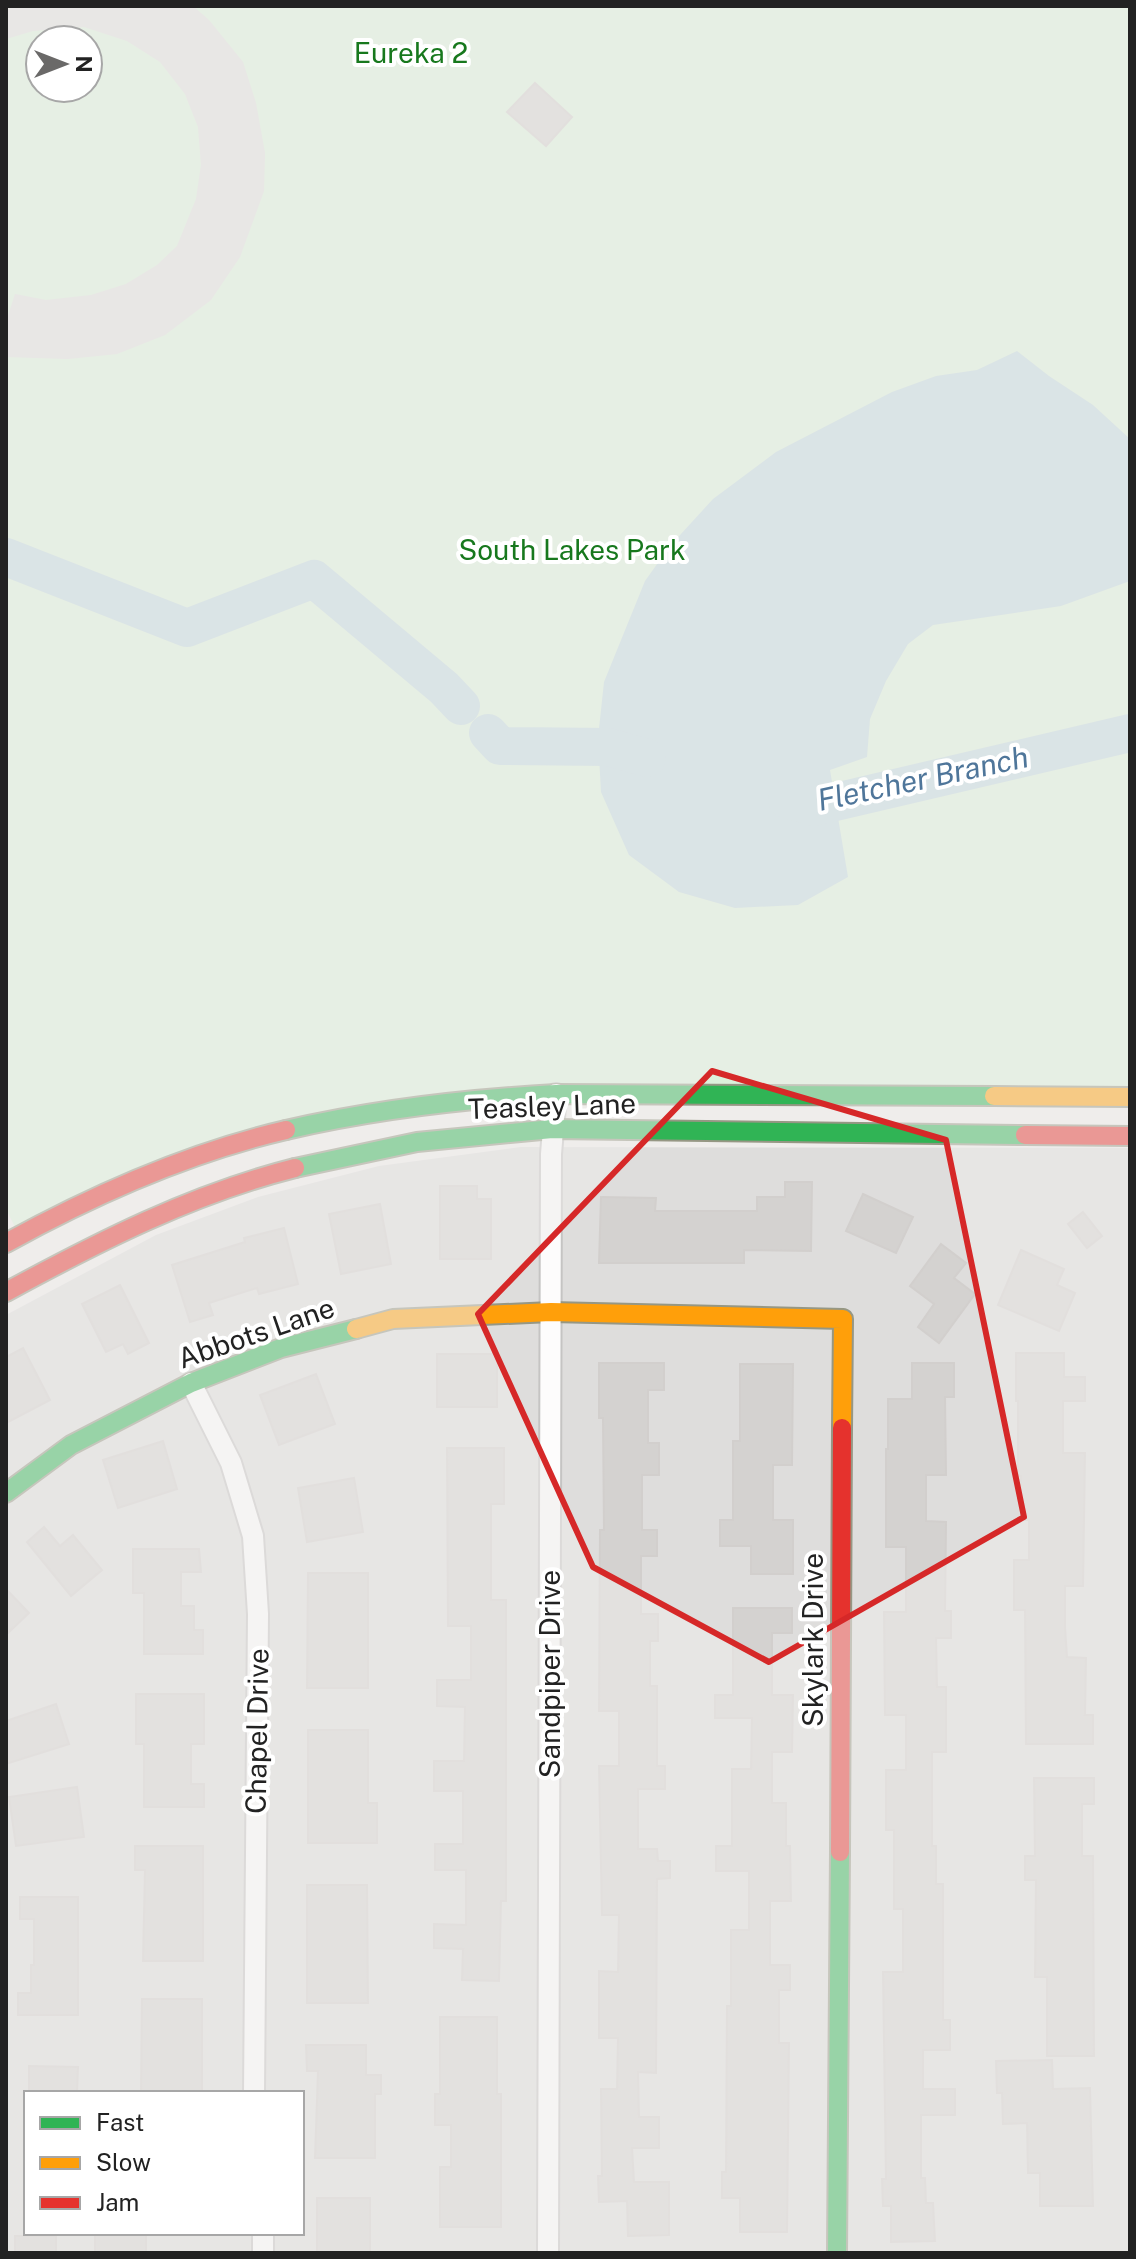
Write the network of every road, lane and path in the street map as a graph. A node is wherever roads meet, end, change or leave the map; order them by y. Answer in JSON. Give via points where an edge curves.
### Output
{"nodes":[{"id":1,"x":556,"y":1094,"type":"junction"},
{"id":2,"x":1130,"y":1097,"type":"edge"},
{"id":3,"x":552,"y":1129,"type":"junction"},
{"id":4,"x":1130,"y":1136,"type":"edge"},
{"id":5,"x":6,"y":1243,"type":"edge"},
{"id":6,"x":6,"y":1292,"type":"edge"},
{"id":7,"x":551,"y":1312,"type":"junction"},
{"id":8,"x":191,"y":1383,"type":"junction"},
{"id":9,"x":6,"y":1493,"type":"edge"},
{"id":10,"x":254,"y":2091,"type":"edge"},
{"id":11,"x":548,"y":2253,"type":"edge"},
{"id":12,"x":837,"y":2253,"type":"edge"}],
"edges":[{"from":1,"to":2,"type":"main road","name":"Teasley Lane"},
{"from":1,"to":3,"type":"street","name":"Sandpiper Drive"},
{"from":1,"to":5,"type":"main road","name":"Teasley Lane","via":[[397,1107],[284,1132],[174,1163]]},
{"from":3,"to":4,"type":"main road","name":"Teasley Lane"},
{"from":3,"to":6,"type":"main road","name":"Teasley Lane","via":[[422,1141],[269,1175],[195,1200]]},
{"from":3,"to":7,"type":"street","name":"Sandpiper Drive"},
{"from":7,"to":8,"type":"main road","name":"Abbots Lane","via":[[393,1319],[281,1348]]},
{"from":7,"to":11,"type":"street","name":"Sandpiper Drive"},
{"from":7,"to":12,"type":"main road","name":"Skylark Drive","via":[[843,1319]]},
{"from":8,"to":9,"type":"main road","name":"Abbots Lane","via":[[71,1445]]},
{"from":8,"to":10,"type":"street","name":"Chapel Drive","via":[[231,1463],[253,1536],[258,1614]]}]}
